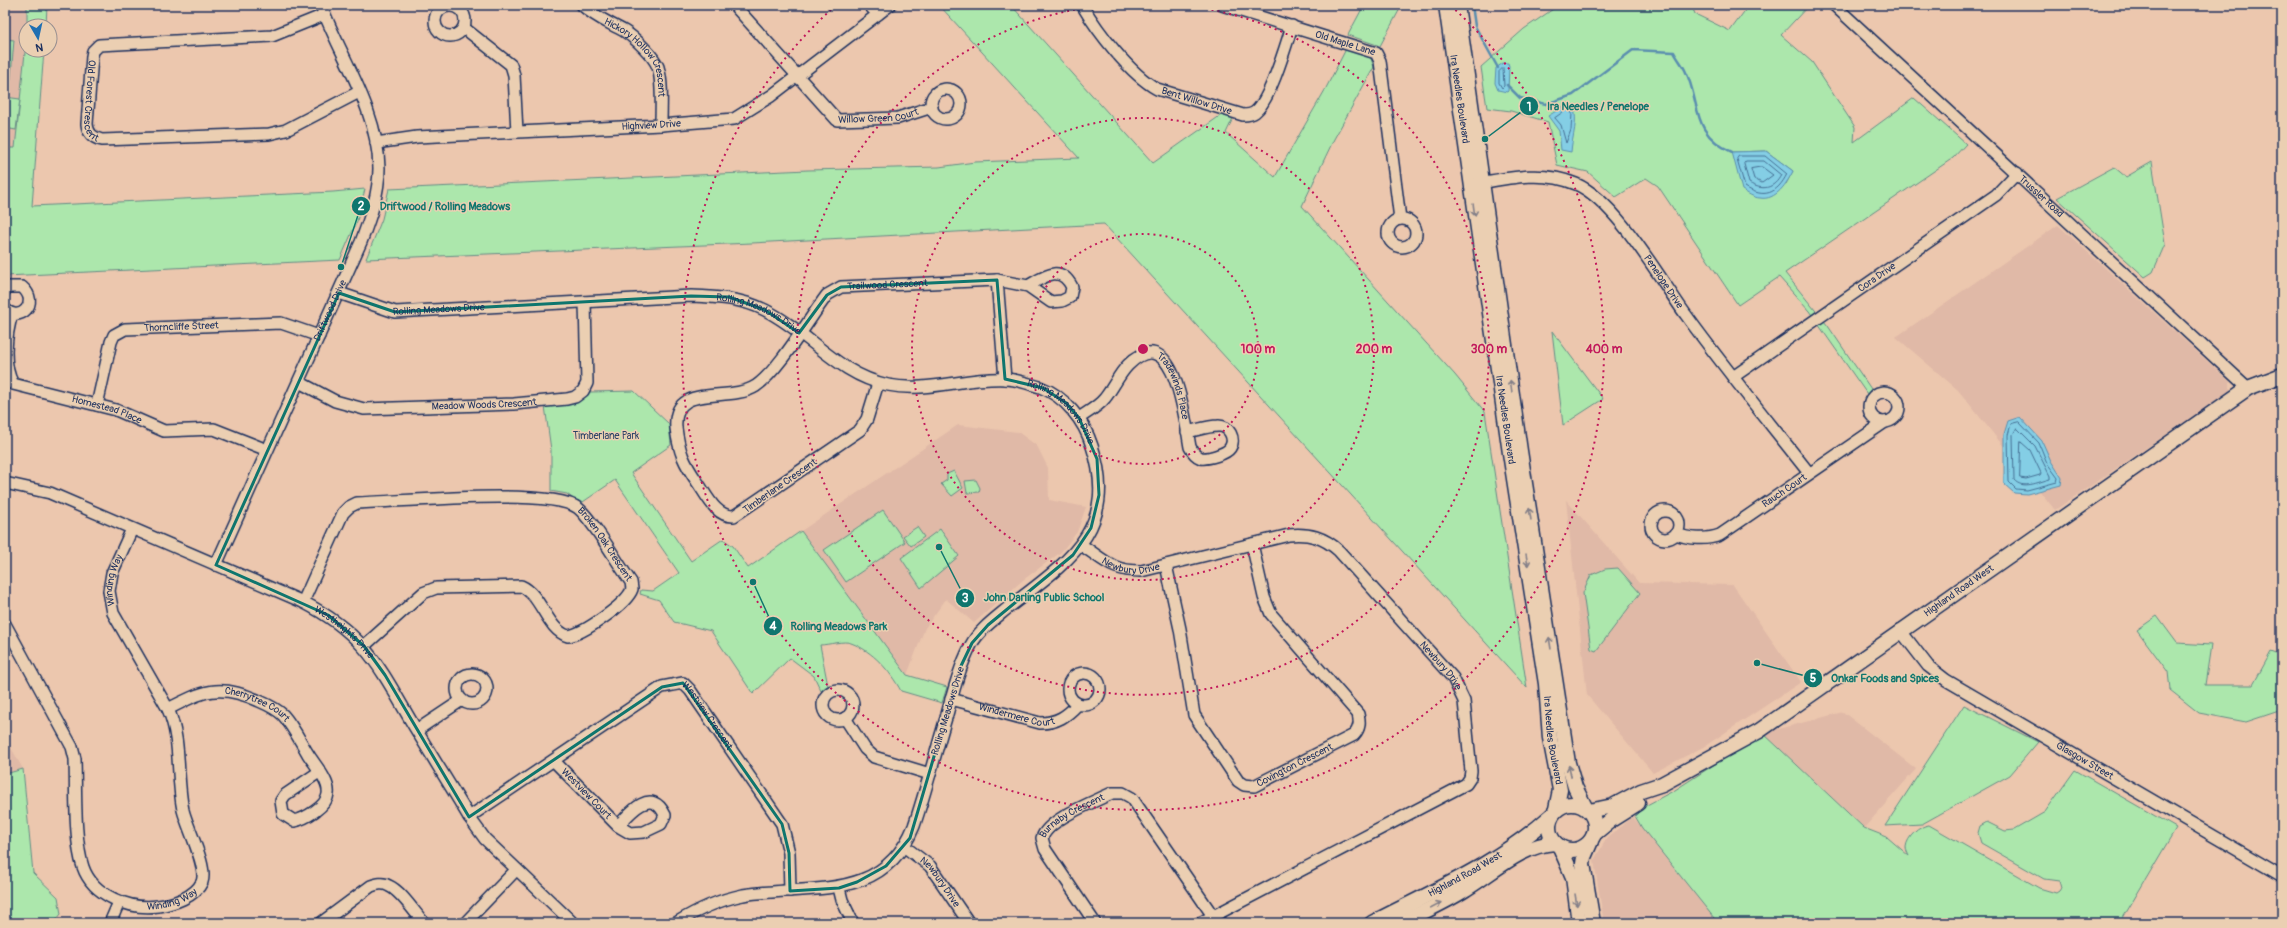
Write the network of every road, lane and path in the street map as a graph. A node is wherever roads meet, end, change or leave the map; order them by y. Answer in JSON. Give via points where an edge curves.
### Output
{"nodes":[{"id":1,"x":582,"y":5,"type":"edge"},
{"id":2,"x":734,"y":5,"type":"edge"},
{"id":3,"x":869,"y":5,"type":"edge"},
{"id":4,"x":890,"y":5,"type":"edge"},
{"id":5,"x":1082,"y":5,"type":"edge"},
{"id":6,"x":1222,"y":5,"type":"edge"},
{"id":7,"x":1446,"y":5,"type":"edge"},
{"id":8,"x":1457,"y":5,"type":"edge"},
{"id":9,"x":1834,"y":5,"type":"edge"},
{"id":10,"x":322,"y":10,"type":"edge"},
{"id":11,"x":878,"y":14,"type":"junction"},
{"id":12,"x":1292,"y":26,"type":"junction"},
{"id":13,"x":464,"y":28,"type":"dead end"},
{"id":14,"x":798,"y":74,"type":"junction"},
{"id":15,"x":359,"y":92,"type":"junction"},
{"id":16,"x":932,"y":108,"type":"dead end"},
{"id":17,"x":661,"y":125,"type":"junction"},
{"id":18,"x":517,"y":132,"type":"junction"},
{"id":19,"x":376,"y":143,"type":"junction"},
{"id":20,"x":2017,"y":173,"type":"junction"},
{"id":21,"x":1477,"y":183,"type":"junction"},
{"id":22,"x":1400,"y":219,"type":"dead end"},
{"id":23,"x":997,"y":280,"type":"junction"},
{"id":24,"x":1028,"y":286,"type":"dead end"},
{"id":25,"x":5,"y":290,"type":"edge"},
{"id":26,"x":339,"y":293,"type":"junction"},
{"id":27,"x":585,"y":302,"type":"junction"},
{"id":28,"x":8,"y":312,"type":"edge"},
{"id":29,"x":799,"y":332,"type":"junction"},
{"id":30,"x":319,"y":336,"type":"junction"},
{"id":31,"x":2282,"y":375,"type":"edge"},
{"id":32,"x":1733,"y":376,"type":"junction"},
{"id":33,"x":1005,"y":379,"type":"junction"},
{"id":34,"x":298,"y":382,"type":"junction"},
{"id":35,"x":878,"y":383,"type":"junction"},
{"id":36,"x":2248,"y":388,"type":"junction"},
{"id":37,"x":97,"y":405,"type":"junction"},
{"id":38,"x":1079,"y":418,"type":"junction"},
{"id":39,"x":1885,"y":422,"type":"dead end"},
{"id":40,"x":1187,"y":432,"type":"dead end"},
{"id":41,"x":267,"y":450,"type":"junction"},
{"id":42,"x":1809,"y":473,"type":"junction"},
{"id":43,"x":5,"y":483,"type":"edge"},
{"id":44,"x":132,"y":529,"type":"junction"},
{"id":45,"x":1676,"y":534,"type":"dead end"},
{"id":46,"x":1252,"y":544,"type":"junction"},
{"id":47,"x":1081,"y":546,"type":"junction"},
{"id":48,"x":216,"y":565,"type":"junction"},
{"id":49,"x":1166,"y":565,"type":"junction"},
{"id":50,"x":303,"y":602,"type":"junction"},
{"id":51,"x":5,"y":624,"type":"edge"},
{"id":52,"x":1900,"y":630,"type":"junction"},
{"id":53,"x":364,"y":646,"type":"junction"},
{"id":54,"x":951,"y":699,"type":"junction"},
{"id":55,"x":462,"y":700,"type":"dead end"},
{"id":56,"x":1078,"y":704,"type":"dead end"},
{"id":57,"x":168,"y":708,"type":"junction"},
{"id":58,"x":845,"y":718,"type":"dead end"},
{"id":59,"x":417,"y":730,"type":"junction"},
{"id":60,"x":554,"y":761,"type":"junction"},
{"id":61,"x":319,"y":772,"type":"junction"},
{"id":62,"x":930,"y":774,"type":"junction"},
{"id":63,"x":1662,"y":784,"type":"junction"},
{"id":64,"x":1587,"y":809,"type":"junction"},
{"id":65,"x":1554,"y":813,"type":"junction"},
{"id":66,"x":469,"y":817,"type":"junction"},
{"id":67,"x":618,"y":826,"type":"dead end"},
{"id":68,"x":1593,"y":838,"type":"junction"},
{"id":69,"x":1557,"y":845,"type":"junction"},
{"id":70,"x":905,"y":847,"type":"junction"},
{"id":71,"x":516,"y":870,"type":"junction"},
{"id":72,"x":2282,"y":876,"type":"edge"},
{"id":73,"x":839,"y":888,"type":"junction"},
{"id":74,"x":790,"y":891,"type":"junction"},
{"id":75,"x":118,"y":902,"type":"junction"},
{"id":76,"x":1213,"y":916,"type":"junction"},
{"id":77,"x":110,"y":923,"type":"edge"},
{"id":78,"x":321,"y":923,"type":"edge"},
{"id":79,"x":424,"y":923,"type":"edge"},
{"id":80,"x":465,"y":923,"type":"edge"},
{"id":81,"x":573,"y":923,"type":"edge"},
{"id":82,"x":676,"y":923,"type":"edge"},
{"id":83,"x":853,"y":923,"type":"edge"},
{"id":84,"x":969,"y":923,"type":"edge"},
{"id":85,"x":1095,"y":923,"type":"edge"},
{"id":86,"x":1200,"y":923,"type":"edge"},
{"id":87,"x":1372,"y":923,"type":"edge"},
{"id":88,"x":1401,"y":923,"type":"edge"},
{"id":89,"x":1579,"y":923,"type":"edge"},
{"id":90,"x":1593,"y":923,"type":"edge"}],
"edges":[{"from":1,"to":17,"type":"street","name":"Hickory Hollow Crescent","via":[[593,16],[634,38],[658,66]]},
{"from":2,"to":14,"type":"street"},
{"from":3,"to":11,"type":"street"},
{"from":4,"to":11,"type":"street","name":"Highview Drive"},
{"from":5,"to":12,"type":"street","name":"Bent Willow Drive","via":[[1102,35],[1146,83],[1157,89],[1243,115],[1256,112],[1262,104],[1276,74]]},
{"from":6,"to":12,"type":"street","name":"Old Maple Lane"},
{"from":7,"to":21,"type":"main road","name":"Ira Needles Boulevard"},
{"from":8,"to":21,"type":"main road","name":"Ira Needles Boulevard"},
{"from":9,"to":20,"type":"street","name":"Trussler Road"},
{"from":10,"to":15,"type":"street","name":"Driftwood Drive"},
{"from":10,"to":15,"type":"street","name":"Old Forest Crescent","via":[[272,36],[99,45],[92,56],[87,124],[89,134],[102,140],[269,134],[286,130]]},
{"from":11,"to":14,"type":"street","name":"Highview Drive"},
{"from":12,"to":22,"type":"street","name":"Old Maple Lane","via":[[1372,51],[1379,57]]},
{"from":13,"to":18,"type":"street","via":[[511,66],[514,75]]},
{"from":14,"to":16,"type":"street","name":"Willow Green Court","via":[[837,120],[898,118]]},
{"from":14,"to":17,"type":"street","name":"Highview Drive","via":[[771,96],[734,119]]},
{"from":15,"to":19,"type":"street","name":"Driftwood Drive","via":[[372,124]]},
{"from":17,"to":18,"type":"street","name":"Highview Drive"},
{"from":18,"to":19,"type":"street","name":"Highview Drive","via":[[417,137]]},
{"from":19,"to":26,"type":"street","name":"Driftwood Drive","via":[[379,167],[374,205]]},
{"from":20,"to":32,"type":"street","name":"Cora Drive","via":[[1996,195]]},
{"from":20,"to":36,"type":"street","name":"Trussler Road"},
{"from":21,"to":32,"type":"street","name":"Penelope Drive","via":[[1539,176],[1560,179],[1589,190],[1620,222]]},
{"from":64,"to":21,"type":"main road","name":"Ira Needles Boulevard","one_way":true,"via":[[1574,787],[1568,763]]},
{"from":21,"to":65,"type":"main road","name":"Ira Needles Boulevard","one_way":true,"via":[[1546,684],[1550,744],[1560,790]]},
{"from":23,"to":24,"type":"street","name":"Trailwood Crescent"},
{"from":23,"to":29,"type":"street","name":"Trailwood Crescent","via":[[841,287],[827,295]]},
{"from":23,"to":33,"type":"street"},
{"from":25,"to":28,"type":"street","name":"Homestead Place","via":[[22,287],[30,300],[27,309],[19,314]]},
{"from":26,"to":27,"type":"street","name":"Rolling Meadows Drive","via":[[395,312]]},
{"from":26,"to":30,"type":"street","name":"Driftwood Drive"},
{"from":27,"to":29,"type":"street","name":"Rolling Meadows Drive","via":[[691,296],[729,297],[765,310]]},
{"from":27,"to":34,"type":"street","name":"Meadow Woods Crescent","via":[[587,383],[583,391],[575,397],[514,404],[364,409],[335,401]]},
{"from":28,"to":37,"type":"street","name":"Homestead Place","via":[[8,371],[13,384]]},
{"from":29,"to":35,"type":"street","name":"Rolling Meadows Drive","via":[[847,370]]},
{"from":29,"to":35,"type":"street","name":"Timberlane Crescent","via":[[772,370],[756,385],[726,396],[693,397],[684,401],[678,410],[677,438],[684,462],[723,514],[739,514],[860,430],[868,419]]},
{"from":30,"to":34,"type":"street","name":"Driftwood Drive"},
{"from":30,"to":37,"type":"street","name":"Thorncliffe Street","via":[[282,324],[125,329],[114,335],[111,342]]},
{"from":31,"to":36,"type":"main road","name":"Highland Road West"},
{"from":32,"to":42,"type":"street","name":"Penelope Drive"},
{"from":33,"to":35,"type":"street","name":"Rolling Meadows Drive","via":[[921,388],[895,387]]},
{"from":33,"to":38,"type":"street","name":"Rolling Meadows Drive","via":[[1043,388],[1066,403]]},
{"from":34,"to":41,"type":"street","name":"Driftwood Drive"},
{"from":36,"to":52,"type":"main road","name":"Highland Road West"},
{"from":37,"to":41,"type":"street","name":"Homestead Place","via":[[116,410],[164,431],[214,429]]},
{"from":38,"to":40,"type":"street","name":"Tradewinds Place","via":[[1104,399],[1127,365],[1142,354],[1150,352],[1163,358],[1176,376]]},
{"from":38,"to":47,"type":"street","name":"Rolling Meadows Drive","via":[[1096,459],[1099,494],[1096,513]]},
{"from":39,"to":42,"type":"street","name":"Rauch Court"},
{"from":41,"to":48,"type":"street","name":"Driftwood Drive"},
{"from":42,"to":45,"type":"street","name":"Rauch Court","via":[[1720,535],[1713,538],[1684,537]]},
{"from":43,"to":44,"type":"street","name":"Westheights Drive","via":[[50,493]]},
{"from":44,"to":48,"type":"street","name":"Westheights Drive"},
{"from":44,"to":57,"type":"street","name":"Winding Way","via":[[112,573],[109,591],[113,613]]},
{"from":46,"to":49,"type":"street","name":"Newbury Drive"},
{"from":46,"to":49,"type":"street","name":"Covington Crescent","via":[[1264,597],[1271,614],[1358,714],[1360,720],[1354,734],[1254,786],[1244,785],[1238,781],[1194,715],[1180,629]]},
{"from":46,"to":76,"type":"street","name":"Newbury Drive","via":[[1290,535],[1310,534],[1325,540],[1339,551],[1458,685],[1464,701],[1471,771],[1470,778],[1459,789]]},
{"from":47,"to":49,"type":"street","name":"Newbury Drive","via":[[1108,564],[1126,571],[1141,571]]},
{"from":47,"to":54,"type":"street","name":"Rolling Meadows Drive","via":[[988,625],[972,642],[960,668]]},
{"from":48,"to":50,"type":"street","name":"Westheights Drive"},
{"from":50,"to":53,"type":"street","name":"Westheights Drive","via":[[345,627]]},
{"from":50,"to":53,"type":"street","name":"Broken Oak Crescent","via":[[343,513],[357,503],[476,498],[545,498],[569,503],[586,516],[631,582],[632,589],[626,600],[581,632],[568,636],[558,631],[530,591],[521,586],[436,588],[423,593]]},
{"from":51,"to":75,"type":"street","via":[[72,747],[75,758],[79,852],[83,868],[99,888]]},
{"from":52,"to":63,"type":"main road","name":"Highland Road West","via":[[1759,731]]},
{"from":52,"to":72,"type":"street","name":"Glasgow Street","via":[[1928,666],[1946,680]]},
{"from":53,"to":59,"type":"street","name":"Westheights Drive","via":[[385,674]]},
{"from":54,"to":56,"type":"street","name":"Windermere Court","via":[[1040,723],[1050,723],[1068,715]]},
{"from":54,"to":62,"type":"street","name":"Rolling Meadows Drive"},
{"from":55,"to":59,"type":"street"},
{"from":57,"to":61,"type":"street","name":"Cherrytree Court","via":[[213,690],[242,693],[283,715]]},
{"from":57,"to":75,"type":"street","name":"Winding Way","via":[[178,746],[183,809],[204,874],[198,888],[172,904],[155,906]]},
{"from":58,"to":62,"type":"street","via":[[874,757]]},
{"from":59,"to":66,"type":"street","name":"Westheights Drive"},
{"from":60,"to":66,"type":"street","name":"Westview Crescent"},
{"from":60,"to":67,"type":"street","name":"Westview Court"},
{"from":60,"to":74,"type":"street","name":"Westview Crescent","via":[[662,687],[683,683],[782,824],[789,853]]},
{"from":61,"to":61,"type":"street","name":"Cherrytree Court","via":[[285,795],[281,801],[281,809],[287,817],[294,821],[301,819],[326,802],[329,793]]},
{"from":62,"to":70,"type":"street","name":"Rolling Meadows Drive"},
{"from":63,"to":64,"type":"main road","name":"Highland Road West","via":[[1641,791],[1613,806]]},
{"from":63,"to":68,"type":"main road","name":"Highland Road West","via":[[1650,795],[1611,820]]},
{"from":64,"to":65,"type":"main road","via":[[1575,803],[1565,804]]},
{"from":64,"to":68,"type":"main road","via":[[1596,826]]},
{"from":65,"to":69,"type":"main road","via":[[1548,830]]},
{"from":65,"to":87,"type":"main road","name":"Highland Road West","via":[[1532,834],[1500,856]]},
{"from":66,"to":71,"type":"street","name":"Westheights Drive","via":[[485,839]]},
{"from":68,"to":69,"type":"main road","via":[[1577,850],[1568,850]]},
{"from":68,"to":90,"type":"main road","via":[[1583,864]]},
{"from":88,"to":69,"type":"main road","name":"Highland Road West","one_way":true,"via":[[1466,890],[1524,851],[1536,846]]},
{"from":69,"to":89,"type":"main road","one_way":true,"via":[[1573,877]]},
{"from":70,"to":73,"type":"street","name":"Rolling Meadows Drive","via":[[872,875]]},
{"from":70,"to":84,"type":"street","name":"Newbury Drive","via":[[930,866]]},
{"from":71,"to":80,"type":"street"},
{"from":71,"to":81,"type":"street","name":"Westheights Drive"},
{"from":73,"to":74,"type":"street","name":"Rolling Meadows Drive"},
{"from":73,"to":83,"type":"street"},
{"from":74,"to":82,"type":"street","name":"Rolling Meadows Drive","via":[[743,895],[716,902]]},
{"from":75,"to":77,"type":"street"},
{"from":76,"to":85,"type":"street","name":"Burnaby Crescent","via":[[1132,798],[1116,792],[1058,820],[1049,826],[1042,838],[1045,849]]},
{"from":76,"to":86,"type":"street","name":"Newbury Drive"},
{"from":78,"to":79,"type":"street","via":[[371,886],[381,883],[390,886]]}]}
